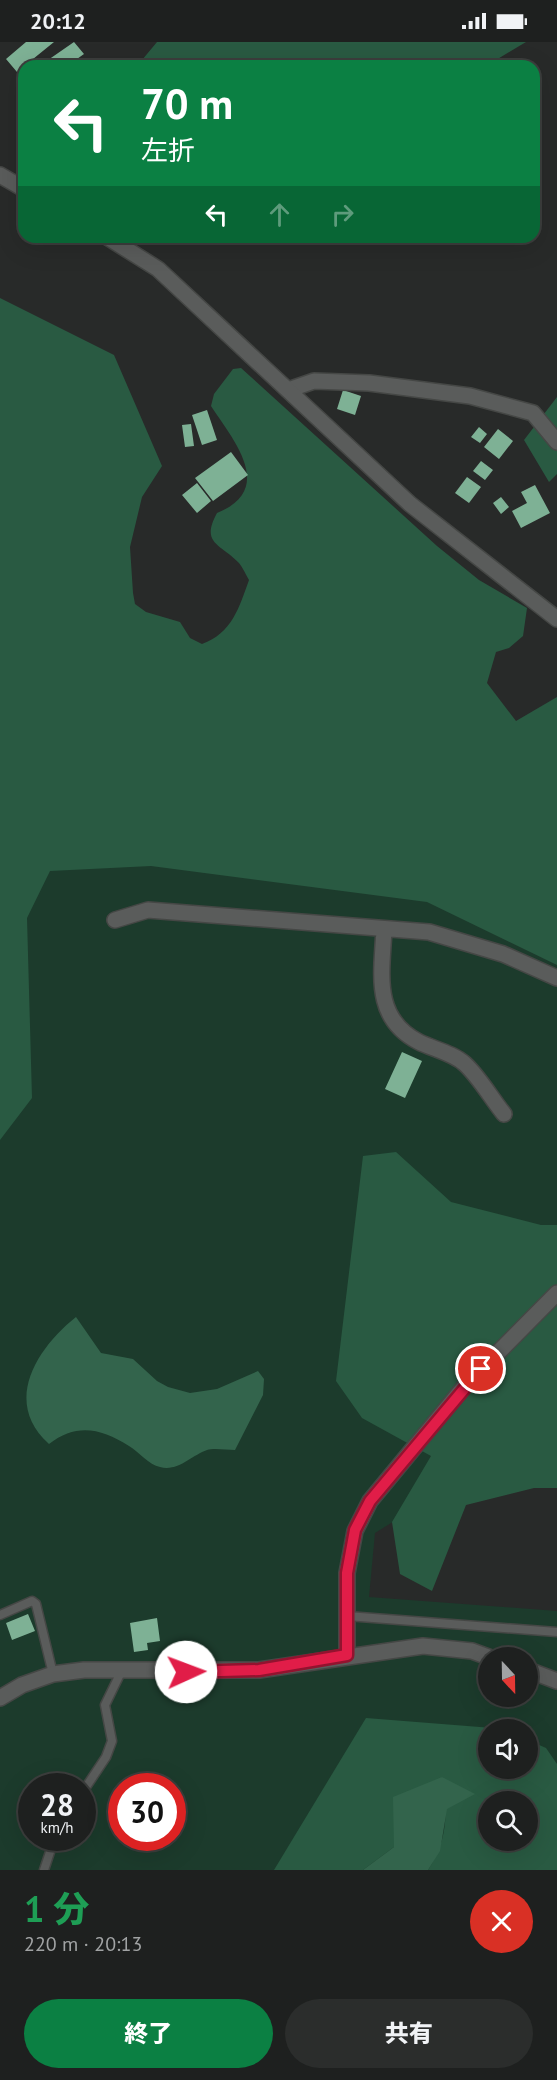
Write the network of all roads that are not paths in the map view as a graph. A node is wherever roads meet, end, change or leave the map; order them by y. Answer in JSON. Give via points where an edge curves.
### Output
{"nodes":[{"id":1,"x":0,"y":175,"type":"edge"},
{"id":2,"x":18,"y":186,"type":"edge"},
{"id":3,"x":117,"y":243,"type":"edge"},
{"id":4,"x":288,"y":390,"type":"junction"},
{"id":5,"x":557,"y":442,"type":"edge"},
{"id":6,"x":557,"y":619,"type":"edge"},
{"id":7,"x":115,"y":920,"type":"dead end"},
{"id":8,"x":384,"y":929,"type":"junction"},
{"id":9,"x":557,"y":978,"type":"edge"},
{"id":10,"x":504,"y":1114,"type":"dead end"},
{"id":11,"x":557,"y":1293,"type":"edge"},
{"id":12,"x":0,"y":1616,"type":"edge"},
{"id":13,"x":347,"y":1616,"type":"junction"},
{"id":14,"x":557,"y":1632,"type":"edge"},
{"id":15,"x":478,"y":1654,"type":"edge"},
{"id":16,"x":347,"y":1655,"type":"junction"},
{"id":17,"x":122,"y":1670,"type":"junction"},
{"id":18,"x":538,"y":1673,"type":"edge"},
{"id":19,"x":53,"y":1674,"type":"junction"},
{"id":20,"x":557,"y":1680,"type":"edge"},
{"id":21,"x":0,"y":1698,"type":"edge"},
{"id":22,"x":95,"y":1773,"type":"edge"},
{"id":23,"x":51,"y":1851,"type":"edge"},
{"id":24,"x":44,"y":1870,"type":"edge"}],
"edges":[{"from":1,"to":2,"type":"street"},
{"from":3,"to":4,"type":"street","via":[[158,269]]},
{"from":4,"to":5,"type":"street","via":[[325,381],[470,396],[533,413]]},
{"from":4,"to":6,"type":"street","via":[[410,504]]},
{"from":7,"to":8,"type":"street","via":[[148,910]]},
{"from":8,"to":9,"type":"street","via":[[429,933],[504,954]]},
{"from":8,"to":10,"type":"street","via":[[381,986],[387,1012],[398,1028],[418,1041],[464,1062]]},
{"from":11,"to":13,"type":"street","via":[[465,1386],[370,1501],[355,1530],[347,1573]]},
{"from":12,"to":19,"type":"lane","via":[[32,1601],[36,1604]]},
{"from":13,"to":14,"type":"lane"},
{"from":13,"to":16,"type":"street"},
{"from":15,"to":16,"type":"street","via":[[423,1646]]},
{"from":16,"to":17,"type":"street","via":[[259,1670]]},
{"from":17,"to":19,"type":"street"},
{"from":17,"to":22,"type":"lane","via":[[105,1705],[112,1740]]},
{"from":18,"to":20,"type":"street"},
{"from":19,"to":21,"type":"street"},
{"from":23,"to":24,"type":"lane"}]}
